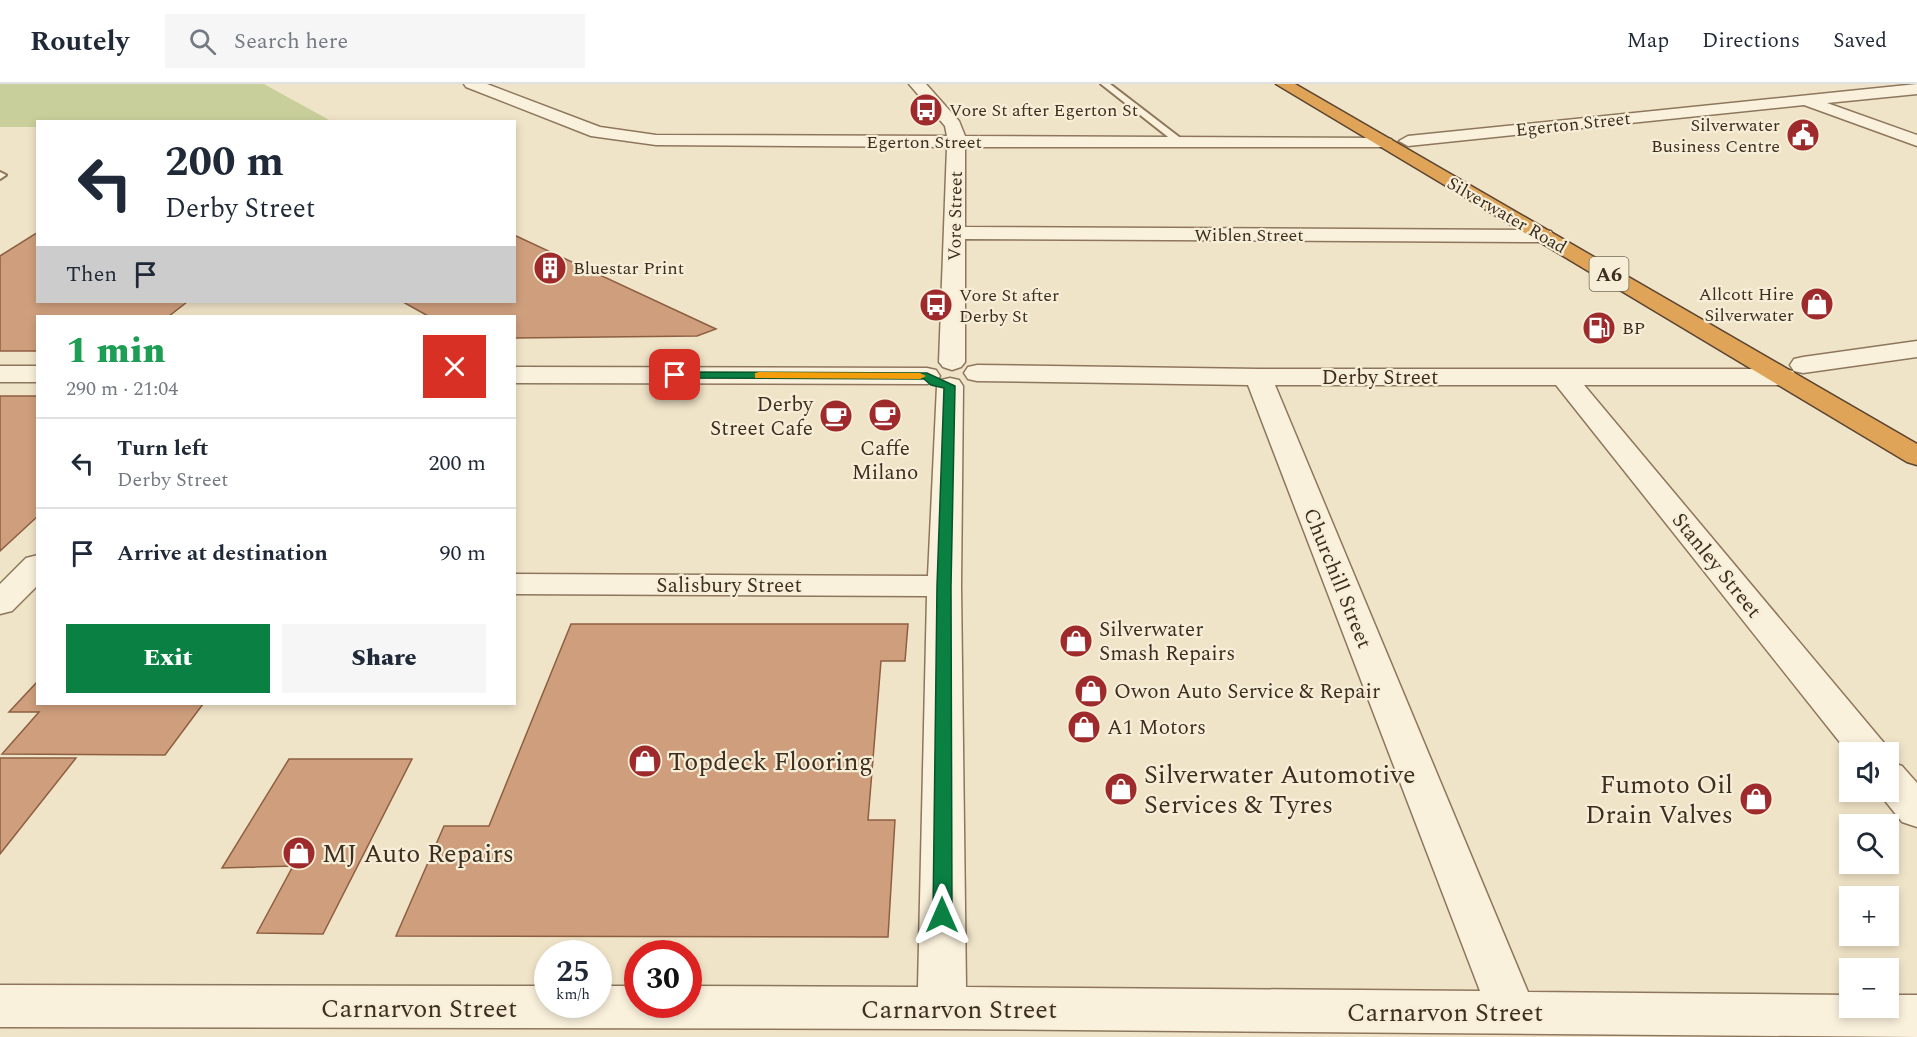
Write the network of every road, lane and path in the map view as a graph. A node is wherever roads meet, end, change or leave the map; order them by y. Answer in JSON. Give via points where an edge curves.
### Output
{"nodes":[{"id":1,"x":472,"y":84,"type":"edge"},
{"id":2,"x":917,"y":84,"type":"edge"},
{"id":3,"x":1104,"y":84,"type":"edge"},
{"id":4,"x":1284,"y":84,"type":"edge"},
{"id":5,"x":1308,"y":84,"type":"edge"},
{"id":6,"x":1770,"y":88,"type":"dead end"},
{"id":7,"x":1917,"y":89,"type":"edge"},
{"id":8,"x":1804,"y":100,"type":"junction"},
{"id":9,"x":1917,"y":141,"type":"edge"},
{"id":10,"x":956,"y":142,"type":"junction"},
{"id":11,"x":1180,"y":142,"type":"junction"},
{"id":12,"x":1396,"y":142,"type":"junction"},
{"id":13,"x":955,"y":233,"type":"junction"},
{"id":14,"x":1542,"y":236,"type":"junction"},
{"id":15,"x":1917,"y":349,"type":"edge"},
{"id":16,"x":1793,"y":371,"type":"junction"},
{"id":17,"x":0,"y":374,"type":"edge"},
{"id":18,"x":36,"y":374,"type":"edge"},
{"id":19,"x":951,"y":374,"type":"junction"},
{"id":20,"x":516,"y":375,"type":"edge"},
{"id":21,"x":1258,"y":377,"type":"junction"},
{"id":22,"x":1563,"y":377,"type":"junction"},
{"id":23,"x":1917,"y":430,"type":"edge"},
{"id":24,"x":1917,"y":456,"type":"edge"},
{"id":25,"x":516,"y":584,"type":"edge"},
{"id":26,"x":944,"y":586,"type":"junction"},
{"id":27,"x":1861,"y":742,"type":"edge"},
{"id":28,"x":1899,"y":789,"type":"edge"},
{"id":29,"x":1917,"y":811,"type":"edge"},
{"id":30,"x":0,"y":1006,"type":"edge"},
{"id":31,"x":942,"y":1008,"type":"junction"},
{"id":32,"x":1512,"y":1012,"type":"junction"},
{"id":33,"x":1917,"y":1017,"type":"edge"},
{"id":34,"x":591,"y":1023,"type":"edge"}],
"edges":[{"from":1,"to":10,"type":"street","name":"Egerton Street","via":[[597,132],[622,137]]},
{"from":2,"to":10,"type":"street","name":"Vore Street","via":[[953,125]]},
{"from":3,"to":11,"type":"lane"},
{"from":4,"to":12,"type":"highway","name":"Silverwater Road","number":"A6"},
{"from":5,"to":12,"type":"highway","name":"Silverwater Road","number":"A6"},
{"from":6,"to":8,"type":"street"},
{"from":7,"to":8,"type":"street","name":"Egerton Street"},
{"from":8,"to":9,"type":"street"},
{"from":8,"to":12,"type":"street","name":"Egerton Street"},
{"from":10,"to":11,"type":"street","name":"Egerton Street"},
{"from":10,"to":13,"type":"street","name":"Vore Street"},
{"from":11,"to":12,"type":"street","name":"Egerton Street"},
{"from":12,"to":14,"type":"highway","name":"Silverwater Road","number":"A6"},
{"from":12,"to":16,"type":"highway","name":"Silverwater Road","number":"A6"},
{"from":13,"to":14,"type":"street","name":"Wiblen Street"},
{"from":13,"to":19,"type":"street","name":"Vore Street"},
{"from":14,"to":16,"type":"highway","name":"Silverwater Road","number":"A6"},
{"from":15,"to":16,"type":"street","name":"Derby Street"},
{"from":16,"to":22,"type":"street","name":"Derby Street"},
{"from":16,"to":23,"type":"highway","name":"Silverwater Road","number":"A6"},
{"from":16,"to":24,"type":"highway","name":"Silverwater Road","number":"A6"},
{"from":17,"to":18,"type":"street"},
{"from":19,"to":20,"type":"street","name":"Derby Street"},
{"from":19,"to":21,"type":"street","name":"Derby Street"},
{"from":19,"to":26,"type":"street","name":"Vore Street"},
{"from":21,"to":22,"type":"street","name":"Derby Street"},
{"from":21,"to":32,"type":"street","name":"Churchill Street"},
{"from":22,"to":27,"type":"street","name":"Stanley Street"},
{"from":25,"to":26,"type":"street","name":"Salisbury Street"},
{"from":26,"to":31,"type":"street","name":"Vore Street"},
{"from":28,"to":29,"type":"street"},
{"from":30,"to":34,"type":"street","name":"Carnarvon Street"},
{"from":31,"to":32,"type":"street","name":"Carnarvon Street"},
{"from":31,"to":34,"type":"street","name":"Carnarvon Street"},
{"from":32,"to":33,"type":"street","name":"Carnarvon Street"}]}
